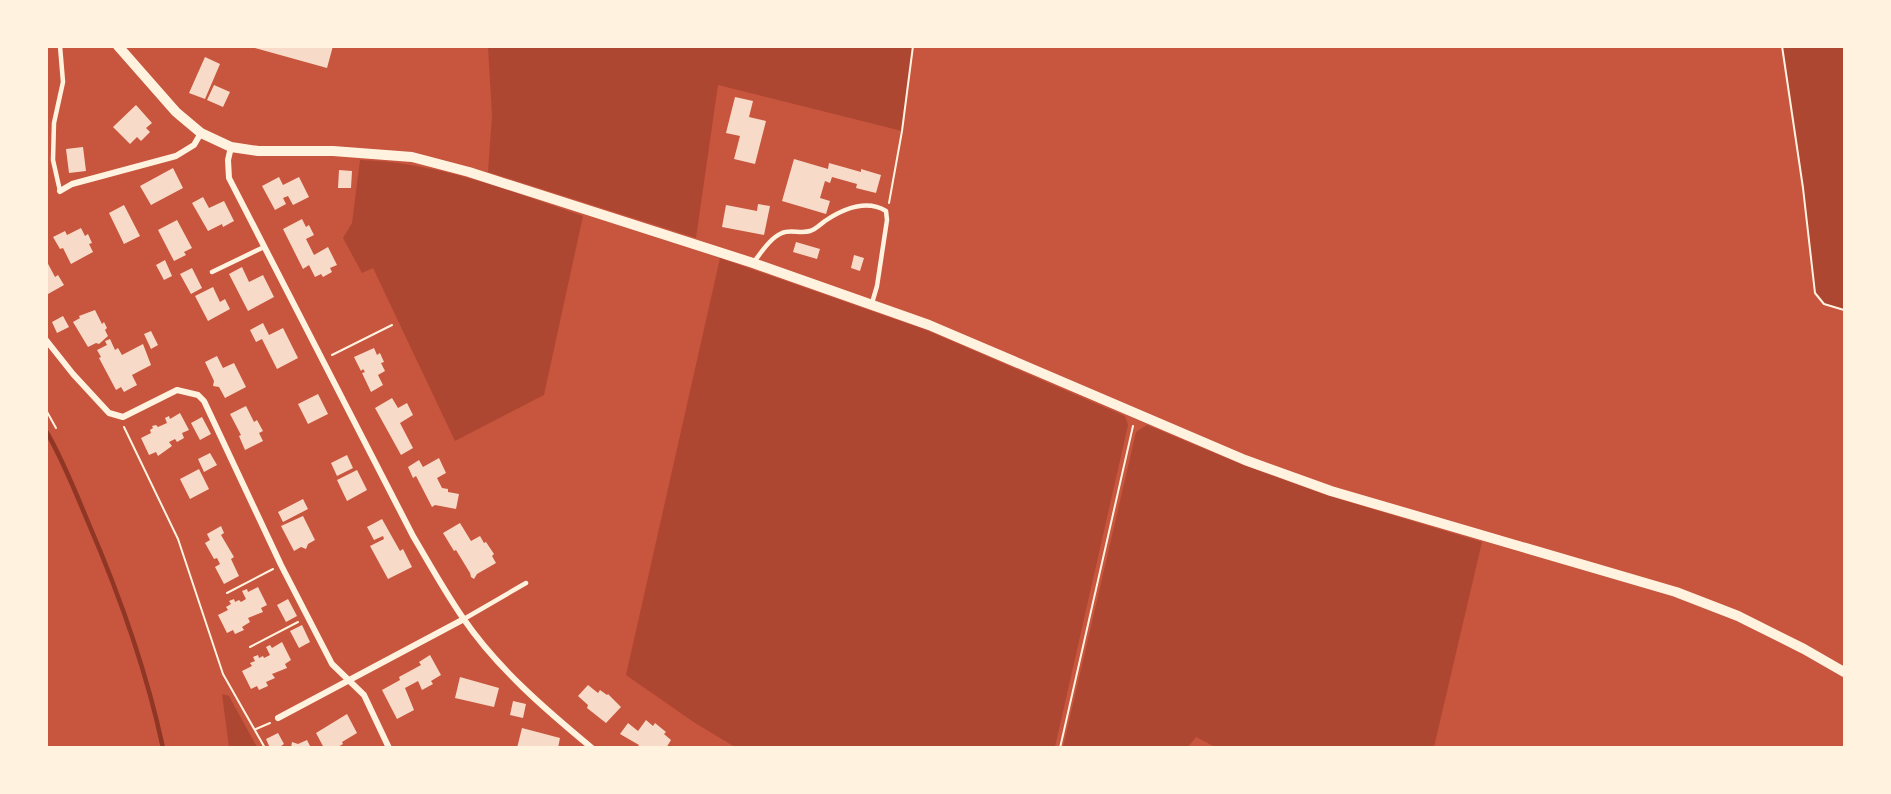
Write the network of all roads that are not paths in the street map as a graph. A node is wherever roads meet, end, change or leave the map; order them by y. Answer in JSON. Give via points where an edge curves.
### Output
{"nodes":[{"id":1,"x":60,"y":46,"type":"edge"},
{"id":2,"x":118,"y":46,"type":"edge"},
{"id":3,"x":201,"y":133,"type":"junction"},
{"id":4,"x":231,"y":147,"type":"junction"},
{"id":5,"x":60,"y":191,"type":"joint"},
{"id":6,"x":264,"y":246,"type":"junction"},
{"id":7,"x":753,"y":263,"type":"junction"},
{"id":8,"x":212,"y":272,"type":"dead end"},
{"id":9,"x":872,"y":303,"type":"junction"},
{"id":10,"x":46,"y":340,"type":"edge"},
{"id":11,"x":526,"y":583,"type":"dead end"},
{"id":12,"x":464,"y":619,"type":"junction"},
{"id":13,"x":1845,"y":672,"type":"edge"},
{"id":14,"x":350,"y":681,"type":"junction"},
{"id":15,"x":278,"y":718,"type":"dead end"},
{"id":16,"x":389,"y":747,"type":"edge"},
{"id":17,"x":592,"y":747,"type":"edge"}],
"edges":[{"from":1,"to":5,"type":"lane","via":[[63,82],[54,123],[53,160]]},
{"from":2,"to":3,"type":"street","via":[[176,112]]},
{"from":3,"to":4,"type":"street"},
{"from":3,"to":5,"type":"street","via":[[194,145],[176,156],[72,184]]},
{"from":4,"to":6,"type":"street","via":[[229,178]]},
{"from":4,"to":7,"type":"street","via":[[412,157]]},
{"from":6,"to":8,"type":"lane"},
{"from":6,"to":12,"type":"street","via":[[413,536]]},
{"from":7,"to":9,"type":"street"},
{"from":7,"to":9,"type":"lane","via":[[784,231],[810,231],[852,208],[877,206],[886,211],[886,231]]},
{"from":9,"to":13,"type":"street","via":[[1245,460],[1330,491],[1676,592],[1738,616]]},
{"from":10,"to":14,"type":"street","via":[[109,413],[123,417],[177,390],[204,401],[332,664]]},
{"from":11,"to":12,"type":"lane"},
{"from":12,"to":14,"type":"street"},
{"from":12,"to":17,"type":"street","via":[[496,659]]},
{"from":14,"to":15,"type":"street"},
{"from":14,"to":16,"type":"street","via":[[364,695]]}]}
